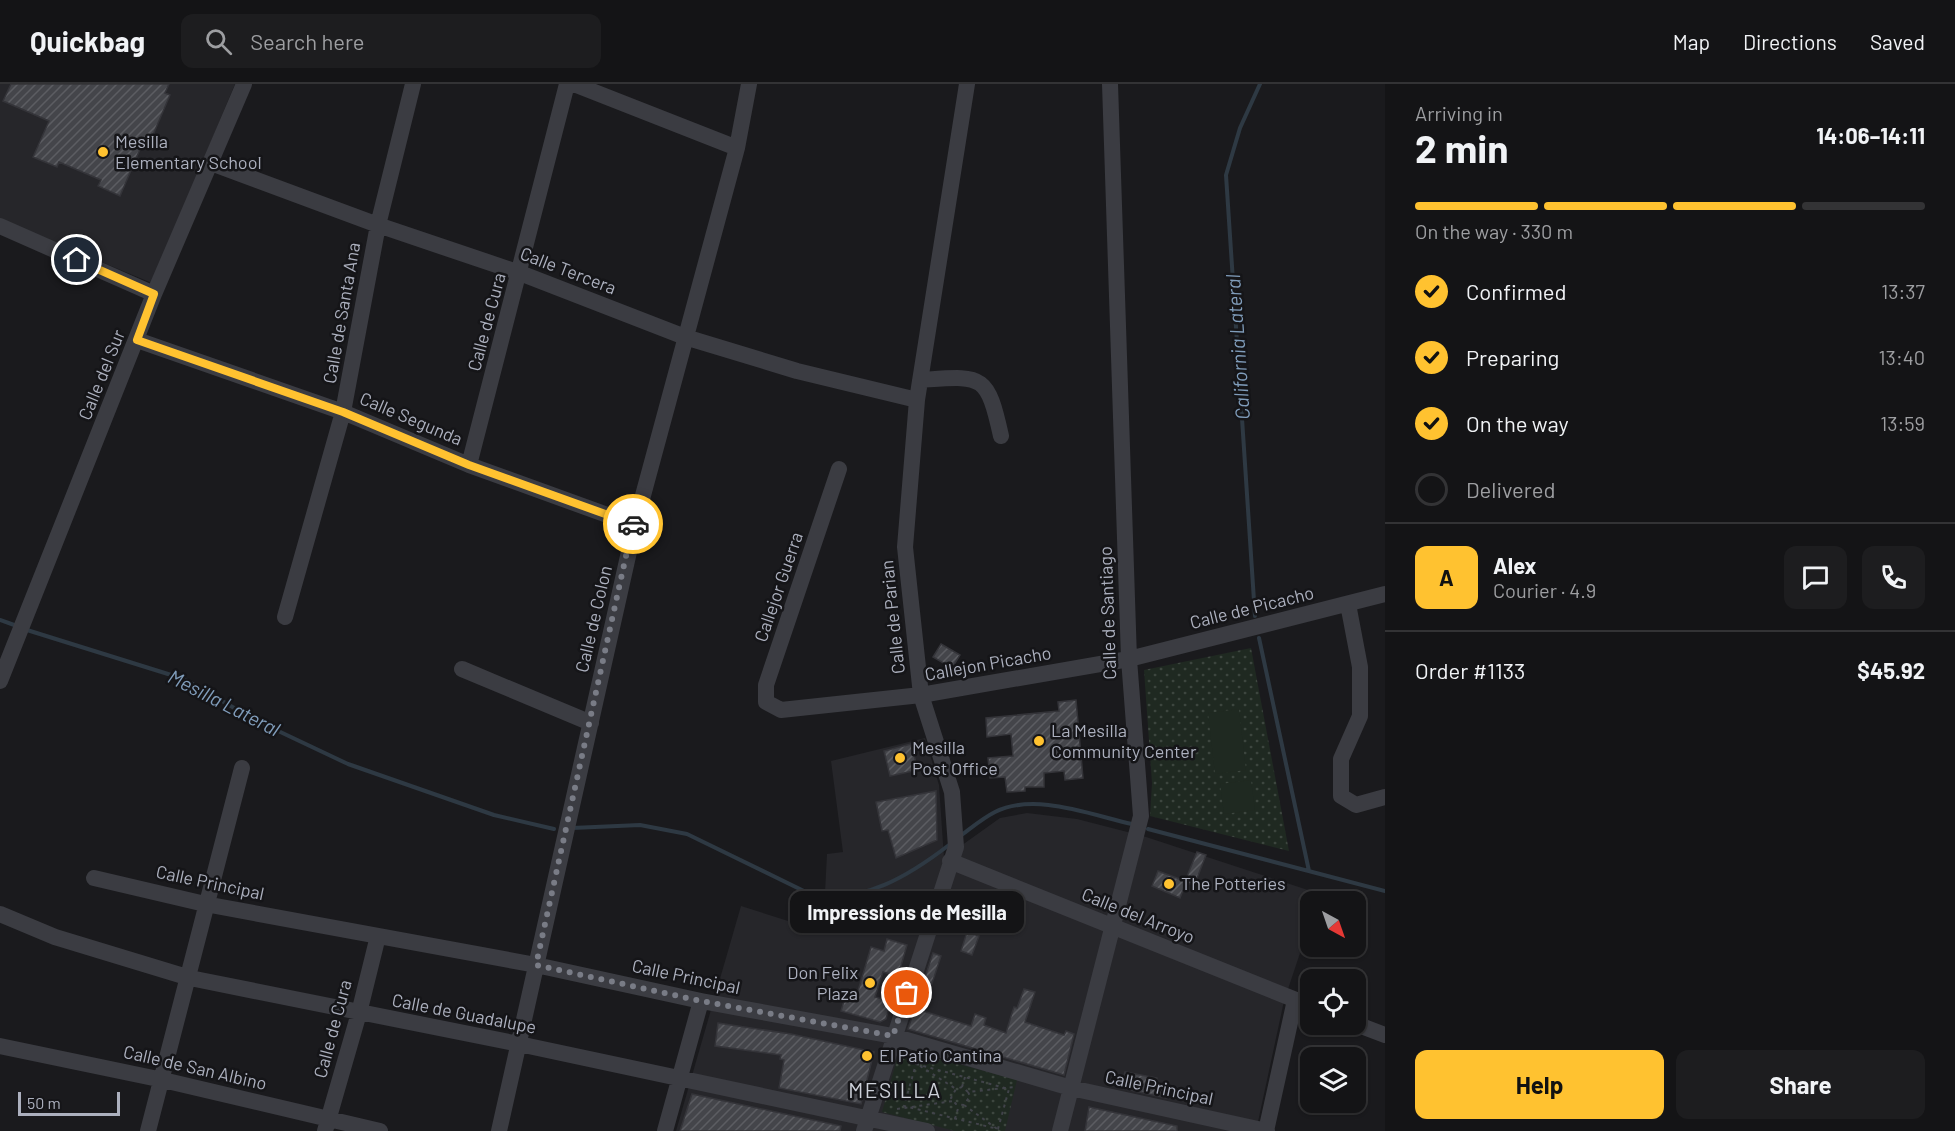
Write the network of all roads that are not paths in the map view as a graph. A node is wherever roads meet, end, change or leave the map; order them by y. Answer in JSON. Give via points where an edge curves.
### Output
{"nodes":[{"id":1,"x":244,"y":84,"type":"edge"},
{"id":2,"x":413,"y":84,"type":"edge"},
{"id":3,"x":567,"y":84,"type":"edge"},
{"id":4,"x":574,"y":84,"type":"edge"},
{"id":5,"x":749,"y":84,"type":"edge"},
{"id":6,"x":967,"y":84,"type":"edge"},
{"id":7,"x":1110,"y":84,"type":"edge"},
{"id":8,"x":737,"y":148,"type":"junction"},
{"id":9,"x":211,"y":163,"type":"junction"},
{"id":10,"x":378,"y":225,"type":"junction"},
{"id":11,"x":0,"y":226,"type":"edge"},
{"id":12,"x":520,"y":273,"type":"junction"},
{"id":13,"x":154,"y":294,"type":"junction"},
{"id":14,"x":685,"y":337,"type":"junction"},
{"id":15,"x":137,"y":340,"type":"junction"},
{"id":16,"x":920,"y":380,"type":"junction"},
{"id":17,"x":917,"y":400,"type":"junction"},
{"id":18,"x":343,"y":412,"type":"junction"},
{"id":19,"x":1001,"y":436,"type":"dead end"},
{"id":20,"x":469,"y":465,"type":"junction"},
{"id":21,"x":839,"y":469,"type":"dead end"},
{"id":22,"x":635,"y":525,"type":"junction"},
{"id":23,"x":1385,"y":594,"type":"edge"},
{"id":24,"x":1348,"y":604,"type":"junction"},
{"id":25,"x":285,"y":617,"type":"dead end"},
{"id":26,"x":1129,"y":659,"type":"junction"},
{"id":27,"x":462,"y":669,"type":"dead end"},
{"id":28,"x":0,"y":681,"type":"edge"},
{"id":29,"x":921,"y":695,"type":"junction"},
{"id":30,"x":781,"y":710,"type":"joint"},
{"id":31,"x":591,"y":723,"type":"junction"},
{"id":32,"x":242,"y":768,"type":"dead end"},
{"id":33,"x":1385,"y":797,"type":"edge"},
{"id":34,"x":950,"y":861,"type":"junction"},
{"id":35,"x":94,"y":878,"type":"dead end"},
{"id":36,"x":205,"y":904,"type":"junction"},
{"id":37,"x":0,"y":914,"type":"edge"},
{"id":38,"x":1112,"y":926,"type":"junction"},
{"id":39,"x":378,"y":936,"type":"junction"},
{"id":40,"x":536,"y":965,"type":"junction"},
{"id":41,"x":190,"y":978,"type":"junction"},
{"id":42,"x":701,"y":1001,"type":"junction"},
{"id":43,"x":1300,"y":1002,"type":"edge"},
{"id":44,"x":359,"y":1013,"type":"junction"},
{"id":45,"x":1300,"y":1013,"type":"edge"},
{"id":46,"x":1366,"y":1028,"type":"edge"},
{"id":47,"x":1385,"y":1035,"type":"edge"},
{"id":48,"x":893,"y":1036,"type":"junction"},
{"id":49,"x":519,"y":1044,"type":"junction"},
{"id":50,"x":0,"y":1046,"type":"edge"},
{"id":51,"x":680,"y":1079,"type":"junction"},
{"id":52,"x":163,"y":1080,"type":"junction"},
{"id":53,"x":1071,"y":1088,"type":"junction"},
{"id":54,"x":866,"y":1124,"type":"edge"},
{"id":55,"x":327,"y":1125,"type":"edge"},
{"id":56,"x":148,"y":1131,"type":"edge"},
{"id":57,"x":380,"y":1131,"type":"edge"},
{"id":58,"x":499,"y":1131,"type":"edge"},
{"id":59,"x":665,"y":1131,"type":"edge"},
{"id":60,"x":927,"y":1131,"type":"edge"},
{"id":61,"x":1060,"y":1131,"type":"edge"},
{"id":62,"x":1266,"y":1131,"type":"edge"}],
"edges":[{"from":1,"to":9,"type":"street","name":"Calle del Sur"},
{"from":2,"to":10,"type":"street","name":"Calle de Santa Ana"},
{"from":3,"to":12,"type":"street","name":"Calle de Cura"},
{"from":4,"to":8,"type":"street"},
{"from":5,"to":8,"type":"street","name":"Calle de Colon"},
{"from":6,"to":16,"type":"street","name":"Calle de Parian"},
{"from":7,"to":26,"type":"street","name":"Calle de Santiago"},
{"from":8,"to":14,"type":"street","name":"Calle de Colon"},
{"from":9,"to":10,"type":"street","name":"Calle Tercera"},
{"from":9,"to":13,"type":"street","name":"Calle del Sur"},
{"from":10,"to":12,"type":"street","name":"Calle Tercera"},
{"from":10,"to":18,"type":"street","name":"Calle de Santa Ana"},
{"from":11,"to":13,"type":"street"},
{"from":12,"to":14,"type":"street","name":"Calle Tercera"},
{"from":12,"to":20,"type":"street","name":"Calle de Cura"},
{"from":13,"to":15,"type":"street","name":"Calle del Sur"},
{"from":14,"to":17,"type":"street","name":"Calle Tercera","via":[[797,371]]},
{"from":14,"to":22,"type":"street","name":"Calle de Colon"},
{"from":15,"to":18,"type":"street","name":"Calle Segunda"},
{"from":15,"to":28,"type":"street","name":"Calle del Sur"},
{"from":16,"to":17,"type":"street","name":"Calle de Parian"},
{"from":16,"to":19,"type":"street","via":[[967,377],[982,383],[992,396]]},
{"from":17,"to":29,"type":"street","name":"Calle de Parian","via":[[905,547]]},
{"from":18,"to":20,"type":"street","name":"Calle Segunda"},
{"from":18,"to":25,"type":"street","name":"Calle de Santa Ana"},
{"from":20,"to":22,"type":"street","name":"Calle Segunda"},
{"from":21,"to":30,"type":"street","name":"Callejor Guerra","via":[[766,685],[766,702]]},
{"from":22,"to":31,"type":"street","name":"Calle de Colon"},
{"from":23,"to":24,"type":"street","name":"Calle de Picacho"},
{"from":24,"to":26,"type":"street","name":"Calle de Picacho"},
{"from":24,"to":33,"type":"street","via":[[1360,667],[1360,716],[1341,759],[1341,796],[1356,805]]},
{"from":26,"to":29,"type":"street","name":"Callejon Picacho"},
{"from":26,"to":38,"type":"street","name":"Calle de Santiago","via":[[1141,816]]},
{"from":27,"to":31,"type":"street"},
{"from":29,"to":30,"type":"street","name":"Callejon Picacho"},
{"from":29,"to":34,"type":"street","name":"Calle de Parian","via":[[952,792],[956,847]]},
{"from":31,"to":40,"type":"street","name":"Calle de Colon"},
{"from":32,"to":36,"type":"street"},
{"from":34,"to":38,"type":"street","name":"Calle del Arroyo"},
{"from":34,"to":48,"type":"street","name":"Calle de Parian"},
{"from":35,"to":36,"type":"street","name":"Calle Principal"},
{"from":36,"to":39,"type":"street","name":"Calle Principal"},
{"from":36,"to":41,"type":"street"},
{"from":37,"to":41,"type":"street","name":"Calle de Guadalupe","via":[[55,937]]},
{"from":38,"to":43,"type":"street","name":"Calle del Arroyo"},
{"from":38,"to":53,"type":"street","name":"Calle de Santiago"},
{"from":39,"to":40,"type":"street","name":"Calle Principal"},
{"from":39,"to":44,"type":"street","name":"Calle de Cura"},
{"from":40,"to":42,"type":"street","name":"Calle Principal"},
{"from":40,"to":49,"type":"street","name":"Calle de Colon"},
{"from":41,"to":44,"type":"street","name":"Calle de Guadalupe"},
{"from":41,"to":52,"type":"street"},
{"from":42,"to":48,"type":"street","name":"Calle Principal"},
{"from":42,"to":51,"type":"street"},
{"from":44,"to":49,"type":"street","name":"Calle de Guadalupe"},
{"from":44,"to":55,"type":"street","name":"Calle de Cura"},
{"from":45,"to":62,"type":"street"},
{"from":46,"to":47,"type":"street"},
{"from":48,"to":53,"type":"street","name":"Calle Principal"},
{"from":48,"to":54,"type":"street","name":"Calle de Parian"},
{"from":49,"to":51,"type":"street","name":"Calle de Guadalupe"},
{"from":49,"to":58,"type":"street","name":"Calle de Colon"},
{"from":50,"to":52,"type":"street","name":"Calle de San Albino"},
{"from":51,"to":54,"type":"street","name":"Calle de Guadalupe"},
{"from":51,"to":59,"type":"street"},
{"from":52,"to":55,"type":"street","name":"Calle de San Albino"},
{"from":52,"to":56,"type":"street"},
{"from":53,"to":61,"type":"street","name":"Calle de Santiago"},
{"from":53,"to":62,"type":"street","name":"Calle Principal"},
{"from":54,"to":60,"type":"street","name":"Calle de Guadalupe"},
{"from":55,"to":57,"type":"street","name":"Calle de San Albino"}]}
